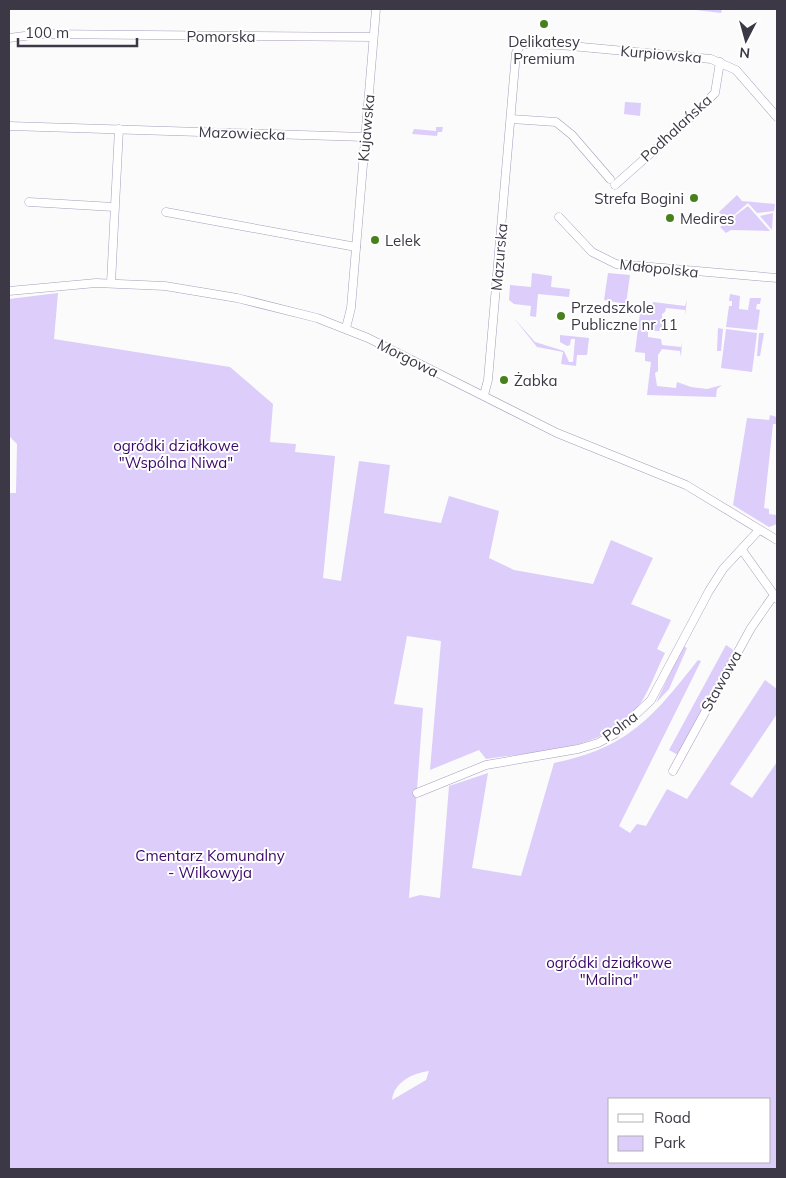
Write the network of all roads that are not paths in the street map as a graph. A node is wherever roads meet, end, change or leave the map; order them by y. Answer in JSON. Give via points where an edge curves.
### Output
{"nodes":[{"id":1,"x":376,"y":9,"type":"edge"},
{"id":2,"x":373,"y":37,"type":"junction"},
{"id":3,"x":9,"y":38,"type":"edge"},
{"id":4,"x":521,"y":44,"type":"joint"},
{"id":5,"x":720,"y":62,"type":"junction"},
{"id":6,"x":777,"y":117,"type":"edge"},
{"id":7,"x":511,"y":119,"type":"junction"},
{"id":8,"x":9,"y":126,"type":"edge"},
{"id":9,"x":119,"y":130,"type":"junction"},
{"id":10,"x":365,"y":137,"type":"junction"},
{"id":11,"x":29,"y":202,"type":"dead end"},
{"id":12,"x":114,"y":207,"type":"junction"},
{"id":13,"x":166,"y":212,"type":"dead end"},
{"id":14,"x":559,"y":217,"type":"dead end"},
{"id":15,"x":356,"y":247,"type":"junction"},
{"id":16,"x":777,"y":278,"type":"edge"},
{"id":17,"x":111,"y":283,"type":"junction"},
{"id":18,"x":9,"y":291,"type":"edge"},
{"id":19,"x":346,"y":328,"type":"junction"},
{"id":20,"x":484,"y":395,"type":"junction"},
{"id":21,"x":759,"y":530,"type":"junction"},
{"id":22,"x":777,"y":540,"type":"edge"},
{"id":23,"x":742,"y":550,"type":"junction"},
{"id":24,"x":776,"y":597,"type":"edge"},
{"id":25,"x":673,"y":771,"type":"dead end"},
{"id":26,"x":417,"y":794,"type":"dead end"}],
"edges":[{"from":1,"to":2,"type":"street","name":"Kujawska"},
{"from":2,"to":3,"type":"street","name":"Pomorska","via":[[40,34]]},
{"from":2,"to":10,"type":"street","name":"Kujawska"},
{"from":4,"to":5,"type":"street","name":"Kurpiowska","via":[[706,58]]},
{"from":4,"to":7,"type":"street","name":"Mazurska","via":[[516,53]]},
{"from":5,"to":6,"type":"street","name":"Kurpiowska","via":[[736,70]]},
{"from":5,"to":7,"type":"street","name":"Podhalańska","via":[[715,93],[687,121],[612,182],[572,135],[556,122]]},
{"from":7,"to":20,"type":"street","name":"Mazurska","via":[[489,373]]},
{"from":8,"to":9,"type":"street","name":"Mazowiecka"},
{"from":9,"to":10,"type":"street","name":"Mazowiecka"},
{"from":9,"to":12,"type":"street"},
{"from":10,"to":15,"type":"street","name":"Kujawska"},
{"from":11,"to":12,"type":"street"},
{"from":12,"to":17,"type":"street"},
{"from":13,"to":15,"type":"street"},
{"from":14,"to":16,"type":"street","name":"Małopolska","via":[[592,252],[616,264]]},
{"from":15,"to":19,"type":"street","name":"Kujawska"},
{"from":17,"to":18,"type":"street","name":"Morgowa"},
{"from":17,"to":19,"type":"street","name":"Morgowa","via":[[165,286],[238,298]]},
{"from":19,"to":20,"type":"street","name":"Morgowa"},
{"from":20,"to":21,"type":"street","name":"Morgowa","via":[[572,440],[686,485]]},
{"from":21,"to":22,"type":"street","name":"Morgowa"},
{"from":21,"to":23,"type":"street","name":"Polna"},
{"from":23,"to":24,"type":"street"},
{"from":23,"to":26,"type":"street","name":"Polna","via":[[723,569],[651,700],[616,734],[578,749],[486,765]]},
{"from":24,"to":25,"type":"street","name":"Stawowa","via":[[751,628]]}]}
